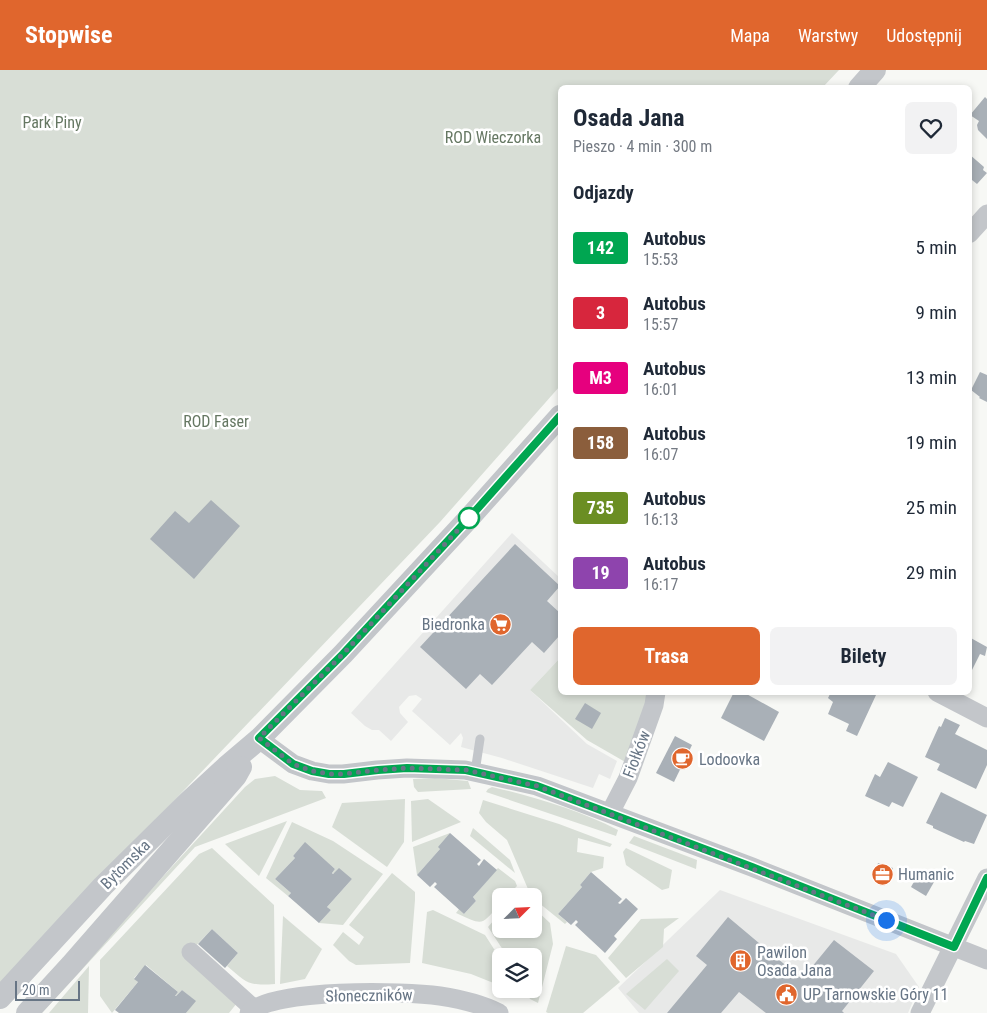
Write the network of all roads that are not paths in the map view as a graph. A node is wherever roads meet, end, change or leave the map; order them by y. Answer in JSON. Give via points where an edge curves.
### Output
{"nodes":[{"id":1,"x":875,"y":70,"type":"edge"},
{"id":2,"x":862,"y":85,"type":"edge"},
{"id":3,"x":987,"y":214,"type":"edge"},
{"id":4,"x":972,"y":231,"type":"edge"},
{"id":5,"x":558,"y":418,"type":"edge"},
{"id":6,"x":656,"y":695,"type":"edge"},
{"id":7,"x":943,"y":695,"type":"edge"},
{"id":8,"x":987,"y":718,"type":"edge"},
{"id":9,"x":259,"y":738,"type":"junction"},
{"id":10,"x":480,"y":738,"type":"dead end"},
{"id":11,"x":475,"y":772,"type":"junction"},
{"id":12,"x":610,"y":813,"type":"junction"},
{"id":13,"x":987,"y":878,"type":"edge"},
{"id":14,"x":954,"y":947,"type":"junction"},
{"id":15,"x":191,"y":952,"type":"dead end"},
{"id":16,"x":987,"y":960,"type":"edge"},
{"id":17,"x":0,"y":998,"type":"edge"},
{"id":18,"x":251,"y":1011,"type":"edge"},
{"id":19,"x":488,"y":1011,"type":"edge"},
{"id":20,"x":27,"y":1013,"type":"edge"},
{"id":21,"x":920,"y":1013,"type":"edge"}],
"edges":[{"from":1,"to":2,"type":"street"},
{"from":3,"to":4,"type":"street"},
{"from":5,"to":9,"type":"street","name":"Bytomska","via":[[343,654]]},
{"from":6,"to":12,"type":"street","name":"Fiołków","via":[[628,778]]},
{"from":7,"to":8,"type":"street"},
{"from":9,"to":11,"type":"street","via":[[293,764],[329,774],[407,768]]},
{"from":9,"to":17,"type":"street","name":"Bytomska","via":[[103,886]]},
{"from":9,"to":20,"type":"street","name":"Bytomska","via":[[236,776]]},
{"from":10,"to":11,"type":"lane"},
{"from":11,"to":12,"type":"street","via":[[537,786]]},
{"from":12,"to":14,"type":"street"},
{"from":13,"to":14,"type":"street"},
{"from":14,"to":16,"type":"street"},
{"from":14,"to":21,"type":"street"},
{"from":15,"to":18,"type":"street","name":"Słoneczników"},
{"from":18,"to":19,"type":"street","name":"Słoneczników","via":[[288,998],[384,992],[441,996]]}]}
